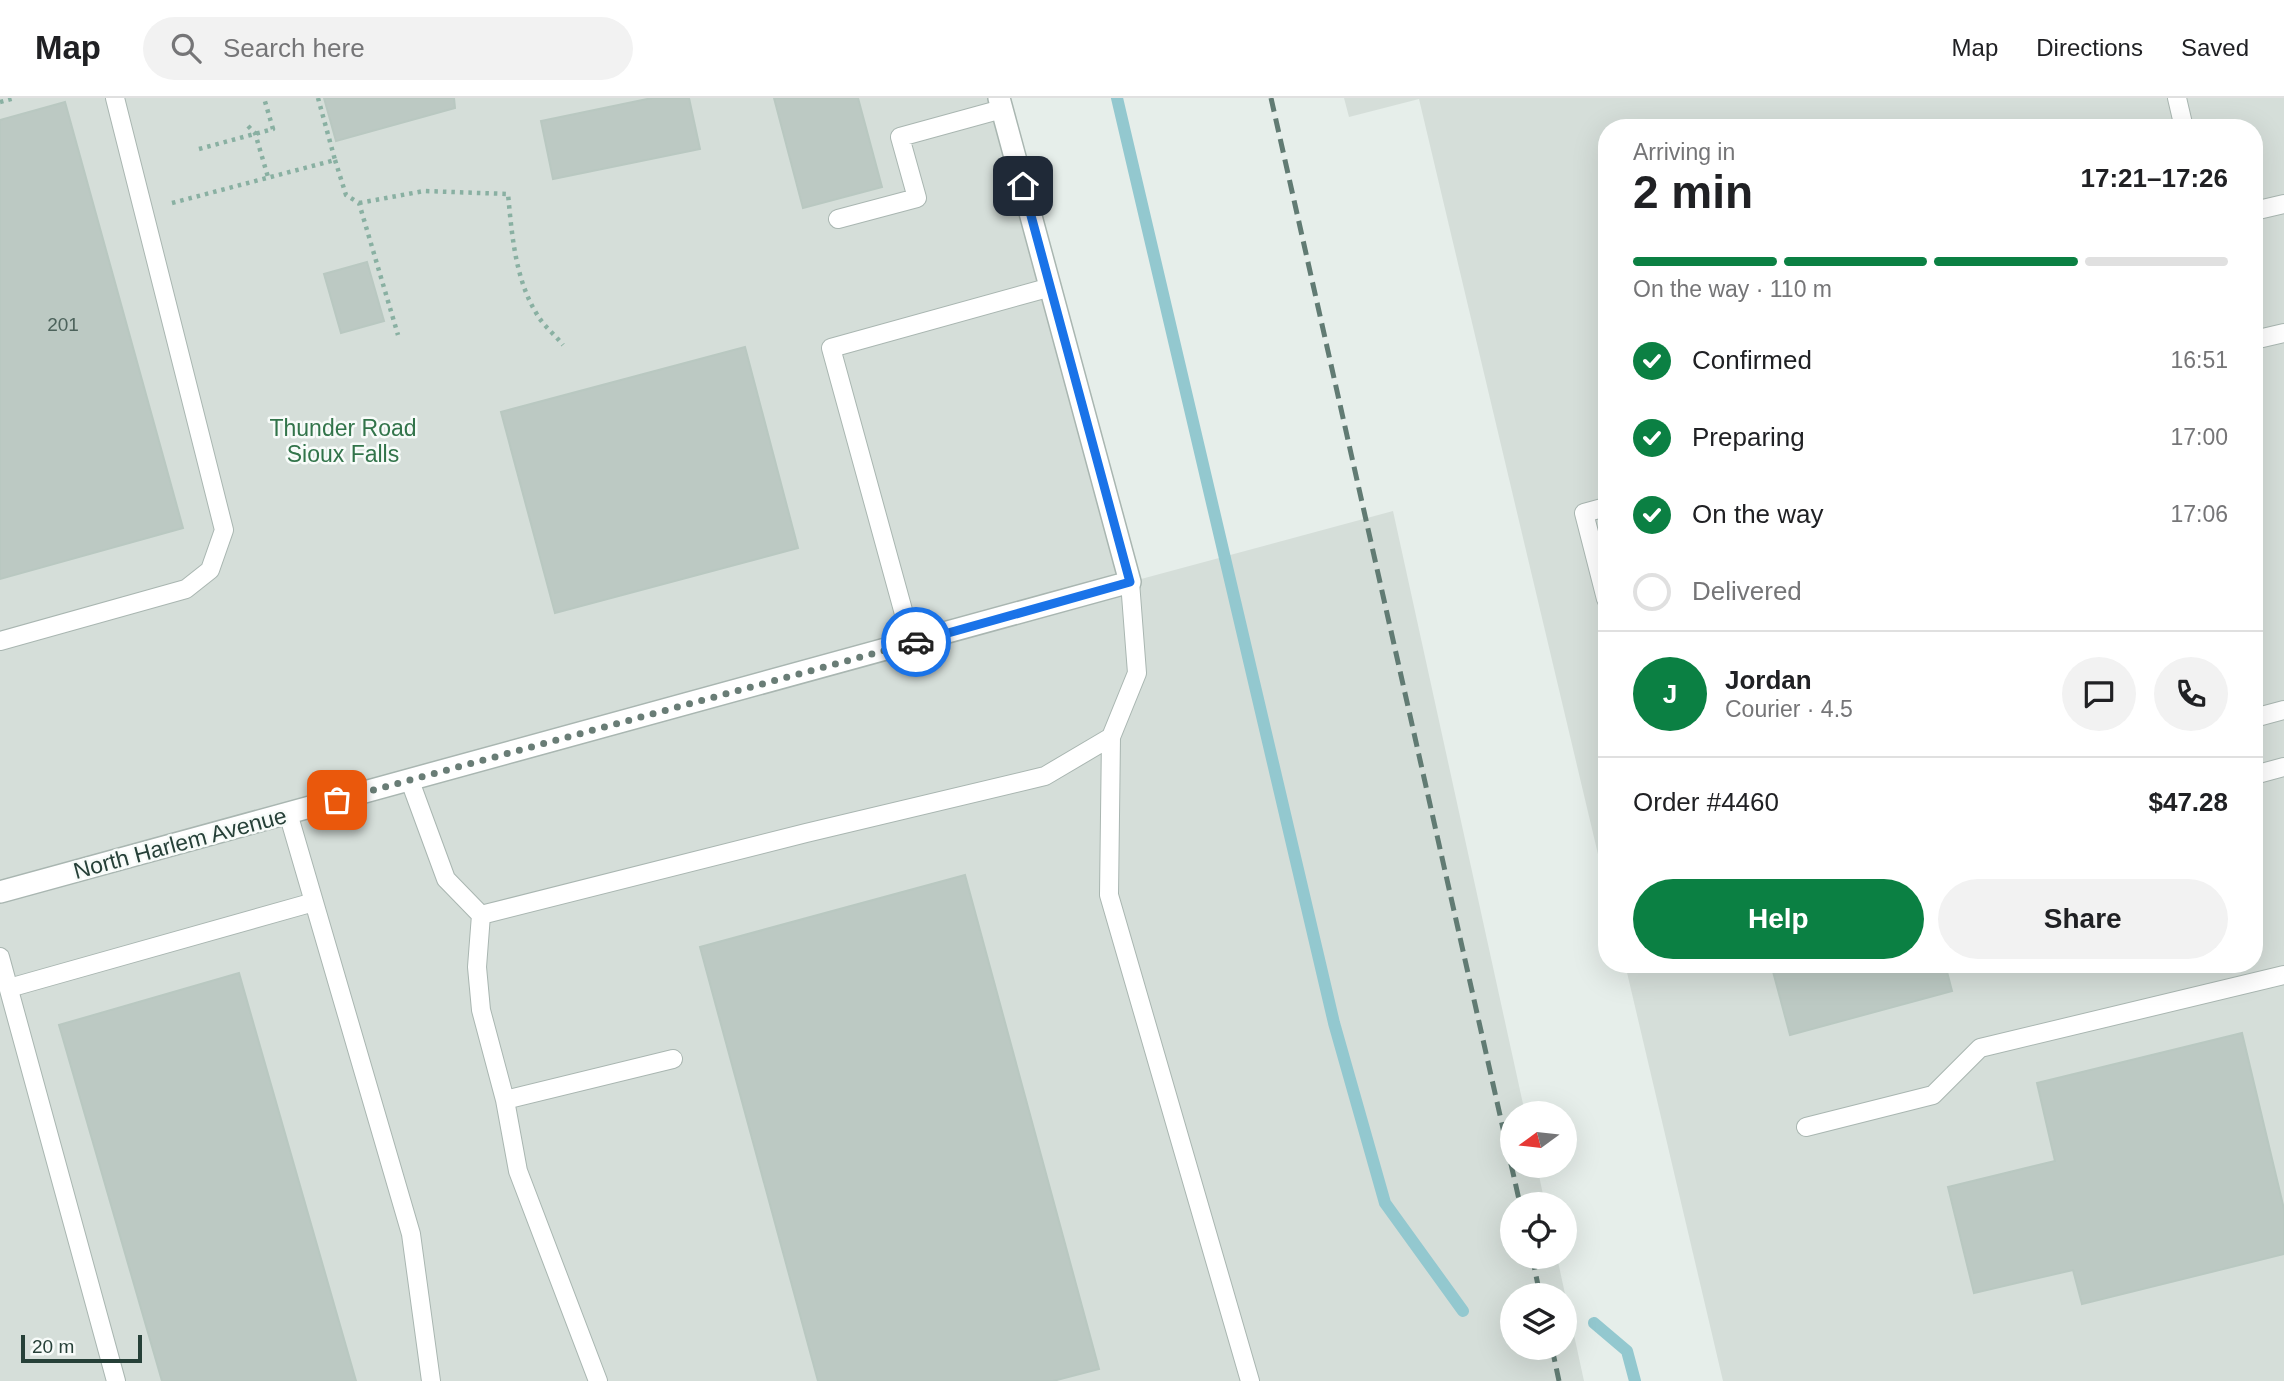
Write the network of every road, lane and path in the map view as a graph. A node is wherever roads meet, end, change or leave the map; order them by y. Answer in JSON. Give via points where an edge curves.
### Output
{"nodes":[{"id":1,"x":15,"y":98,"type":"edge"},
{"id":2,"x":116,"y":98,"type":"edge"},
{"id":3,"x":264,"y":98,"type":"edge"},
{"id":4,"x":318,"y":98,"type":"edge"},
{"id":5,"x":2177,"y":98,"type":"edge"},
{"id":6,"x":0,"y":102,"type":"edge"},
{"id":7,"x":1001,"y":104,"type":"edge"},
{"id":8,"x":2182,"y":119,"type":"edge"},
{"id":9,"x":248,"y":126,"type":"dead end"},
{"id":10,"x":255,"y":134,"type":"junction"},
{"id":11,"x":199,"y":149,"type":"dead end"},
{"id":12,"x":335,"y":160,"type":"junction"},
{"id":13,"x":268,"y":177,"type":"junction"},
{"id":14,"x":359,"y":203,"type":"junction"},
{"id":15,"x":2284,"y":204,"type":"edge"},
{"id":16,"x":2263,"y":209,"type":"edge"},
{"id":17,"x":144,"y":210,"type":"junction"},
{"id":18,"x":838,"y":219,"type":"dead end"},
{"id":19,"x":1051,"y":287,"type":"junction"},
{"id":20,"x":2284,"y":332,"type":"edge"},
{"id":21,"x":398,"y":335,"type":"dead end"},
{"id":22,"x":2263,"y":338,"type":"edge"},
{"id":23,"x":564,"y":345,"type":"dead end"},
{"id":24,"x":1598,"y":509,"type":"edge"},
{"id":25,"x":1598,"y":568,"type":"edge"},
{"id":26,"x":1130,"y":582,"type":"junction"},
{"id":27,"x":0,"y":641,"type":"edge"},
{"id":28,"x":912,"y":643,"type":"junction"},
{"id":29,"x":2284,"y":710,"type":"edge"},
{"id":30,"x":2263,"y":716,"type":"edge"},
{"id":31,"x":1111,"y":737,"type":"junction"},
{"id":32,"x":2284,"y":767,"type":"edge"},
{"id":33,"x":2263,"y":773,"type":"edge"},
{"id":34,"x":410,"y":782,"type":"junction"},
{"id":35,"x":288,"y":813,"type":"junction"},
{"id":36,"x":0,"y":892,"type":"edge"},
{"id":37,"x":314,"y":902,"type":"junction"},
{"id":38,"x":481,"y":915,"type":"junction"},
{"id":39,"x":0,"y":957,"type":"edge"},
{"id":40,"x":2284,"y":975,"type":"edge"},
{"id":41,"x":9,"y":988,"type":"junction"},
{"id":42,"x":673,"y":1059,"type":"dead end"},
{"id":43,"x":505,"y":1100,"type":"junction"},
{"id":44,"x":1806,"y":1127,"type":"dead end"},
{"id":45,"x":116,"y":1381,"type":"edge"},
{"id":46,"x":431,"y":1381,"type":"edge"},
{"id":47,"x":598,"y":1381,"type":"edge"},
{"id":48,"x":1250,"y":1381,"type":"edge"}],
"edges":[{"from":1,"to":6,"type":"path"},
{"from":2,"to":17,"type":"lane"},
{"from":3,"to":10,"type":"path","via":[[273,129]]},
{"from":4,"to":12,"type":"path"},
{"from":5,"to":8,"type":"lane"},
{"from":7,"to":18,"type":"lane","via":[[900,136],[917,198]]},
{"from":7,"to":19,"type":"street"},
{"from":9,"to":10,"type":"path"},
{"from":10,"to":11,"type":"path"},
{"from":10,"to":13,"type":"path"},
{"from":12,"to":13,"type":"path"},
{"from":12,"to":14,"type":"path","via":[[346,195]]},
{"from":13,"to":17,"type":"path"},
{"from":14,"to":21,"type":"path"},
{"from":14,"to":23,"type":"path","via":[[424,191],[508,194],[513,247],[522,279],[538,316]]},
{"from":15,"to":16,"type":"lane"},
{"from":17,"to":27,"type":"lane","via":[[224,530],[211,570],[186,589]]},
{"from":19,"to":26,"type":"street"},
{"from":19,"to":28,"type":"lane","via":[[831,348]]},
{"from":20,"to":22,"type":"lane"},
{"from":24,"to":25,"type":"lane","via":[[1584,513]]},
{"from":26,"to":28,"type":"street","name":"North Harlem Avenue"},
{"from":26,"to":31,"type":"lane","via":[[1137,673]]},
{"from":28,"to":34,"type":"street","name":"North Harlem Avenue"},
{"from":29,"to":30,"type":"lane"},
{"from":31,"to":38,"type":"lane","via":[[1045,776]]},
{"from":31,"to":48,"type":"lane","via":[[1109,895]]},
{"from":32,"to":33,"type":"lane"},
{"from":34,"to":35,"type":"street","name":"North Harlem Avenue"},
{"from":34,"to":38,"type":"lane","via":[[446,879]]},
{"from":35,"to":36,"type":"street","name":"North Harlem Avenue"},
{"from":35,"to":37,"type":"lane"},
{"from":37,"to":41,"type":"lane"},
{"from":37,"to":46,"type":"lane","via":[[411,1234]]},
{"from":38,"to":43,"type":"lane","via":[[477,967],[481,1010]]},
{"from":39,"to":41,"type":"lane"},
{"from":40,"to":44,"type":"lane","via":[[1980,1048],[1933,1095]]},
{"from":41,"to":45,"type":"lane"},
{"from":42,"to":43,"type":"lane"},
{"from":43,"to":47,"type":"lane","via":[[518,1171]]}]}
